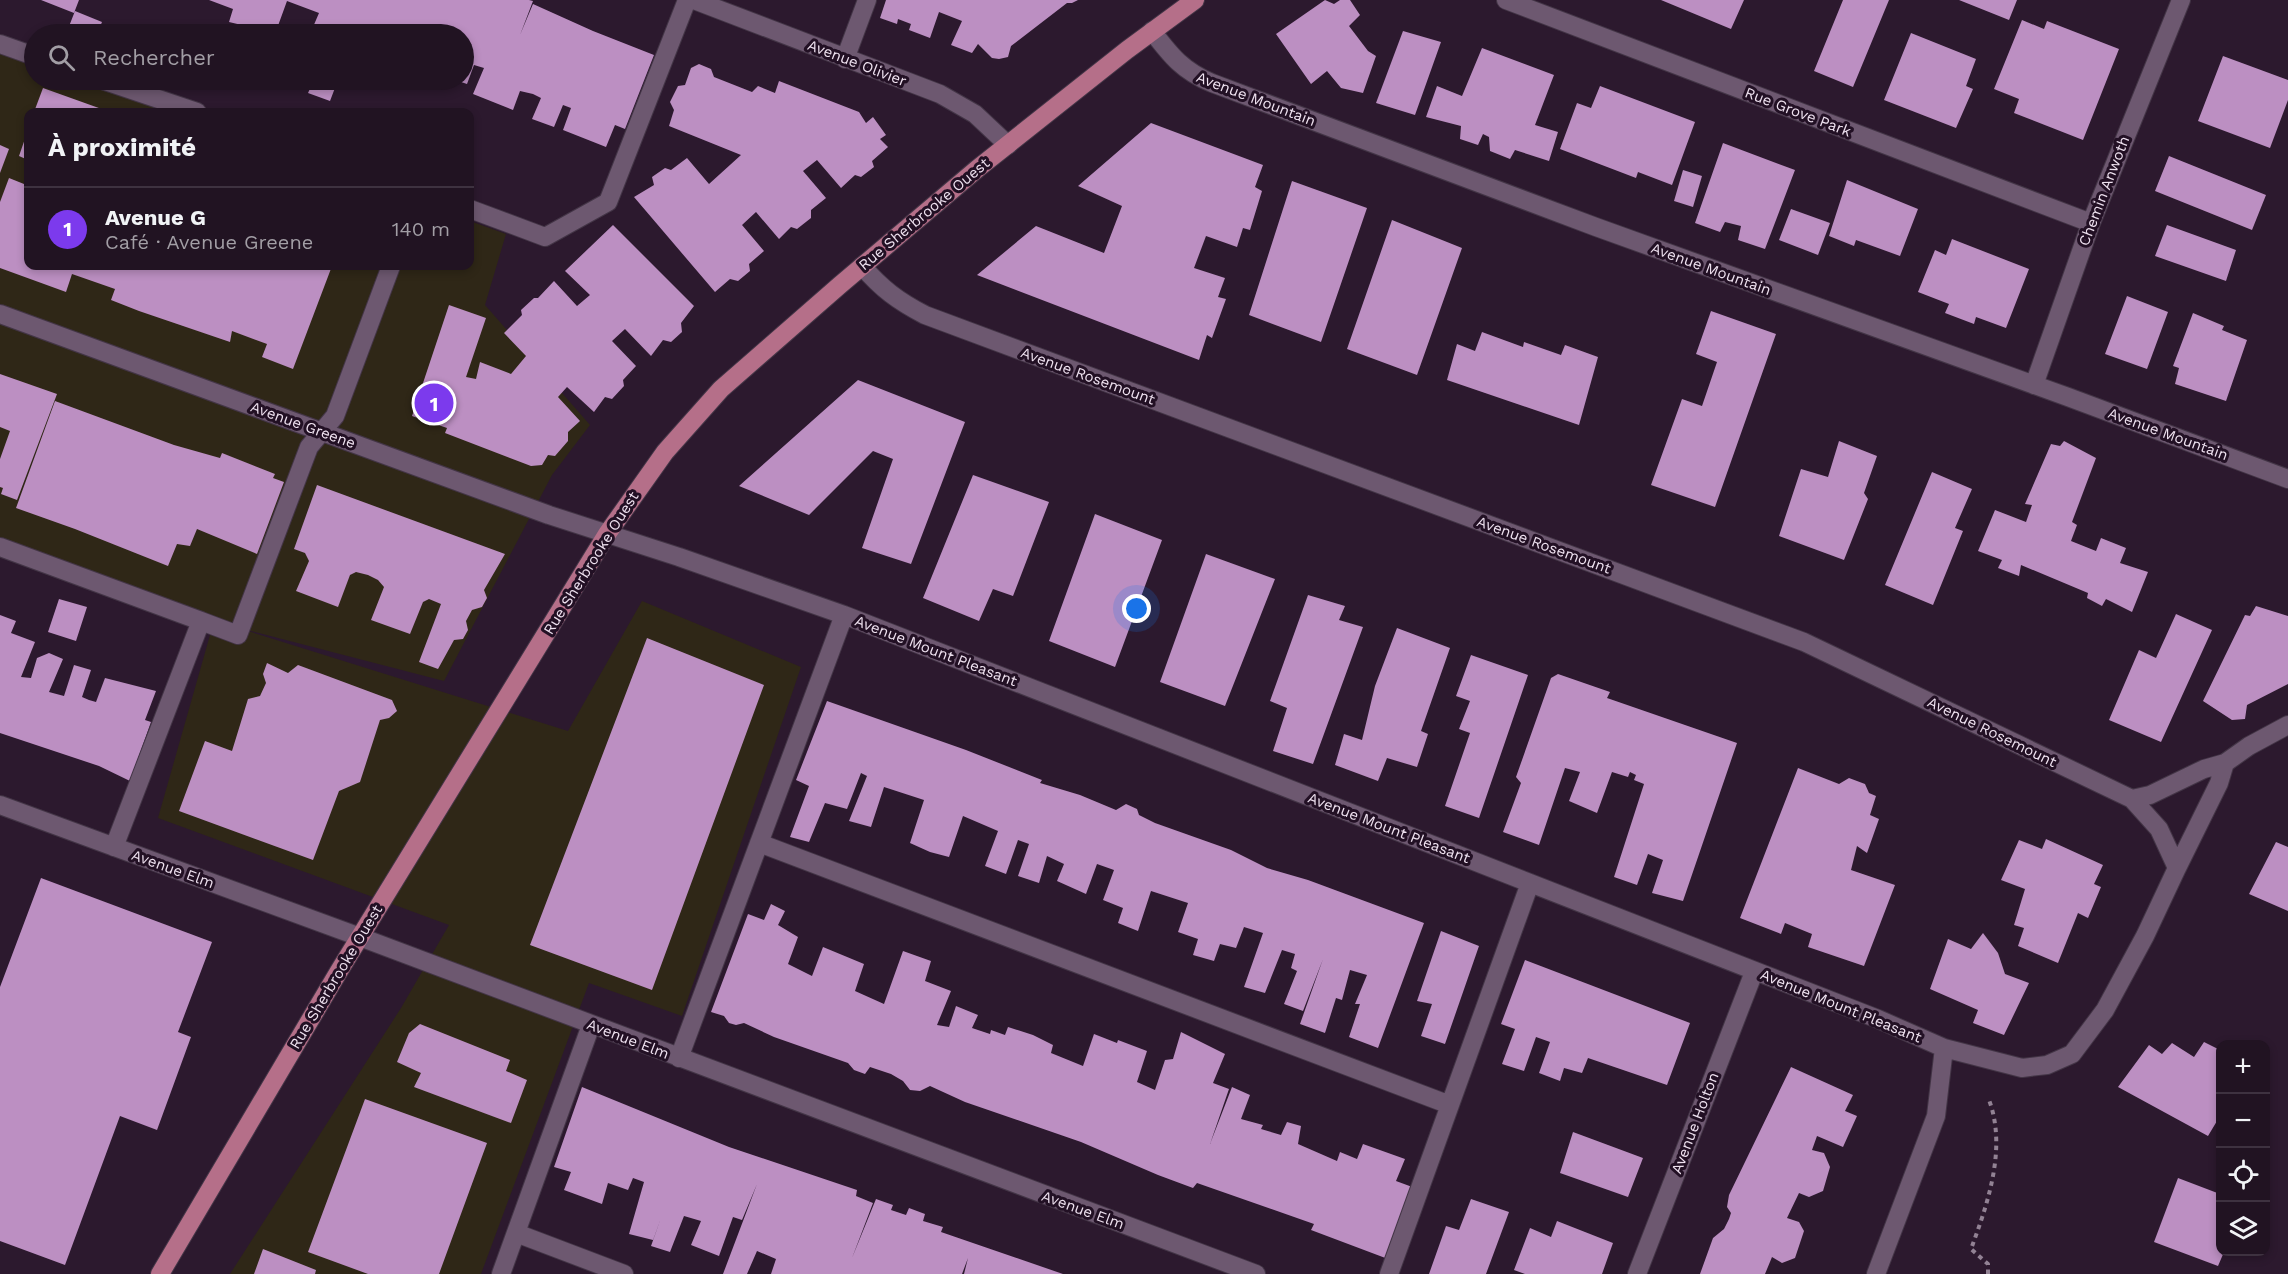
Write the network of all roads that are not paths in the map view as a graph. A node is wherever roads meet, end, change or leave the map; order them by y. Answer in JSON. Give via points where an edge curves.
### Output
{"nodes":[{"id":1,"x":687,"y":0,"type":"edge"},
{"id":2,"x":694,"y":0,"type":"edge"},
{"id":3,"x":867,"y":0,"type":"edge"},
{"id":4,"x":1195,"y":0,"type":"edge"},
{"id":5,"x":1506,"y":0,"type":"edge"},
{"id":6,"x":2181,"y":0,"type":"edge"},
{"id":7,"x":1152,"y":32,"type":"junction"},
{"id":8,"x":0,"y":44,"type":"edge"},
{"id":9,"x":24,"y":52,"type":"edge"},
{"id":10,"x":845,"y":59,"type":"junction"},
{"id":11,"x":132,"y":90,"type":"edge"},
{"id":12,"x":185,"y":108,"type":"edge"},
{"id":13,"x":1008,"y":145,"type":"junction"},
{"id":14,"x":474,"y":210,"type":"edge"},
{"id":15,"x":2091,"y":223,"type":"junction"},
{"id":16,"x":862,"y":266,"type":"junction"},
{"id":17,"x":389,"y":270,"type":"edge"},
{"id":18,"x":0,"y":314,"type":"edge"},
{"id":19,"x":2034,"y":385,"type":"junction"},
{"id":20,"x":321,"y":432,"type":"junction"},
{"id":21,"x":2288,"y":478,"type":"edge"},
{"id":22,"x":607,"y":534,"type":"junction"},
{"id":23,"x":0,"y":547,"type":"edge"},
{"id":24,"x":844,"y":615,"type":"junction"},
{"id":25,"x":201,"y":621,"type":"junction"},
{"id":26,"x":2288,"y":725,"type":"edge"},
{"id":27,"x":2224,"y":763,"type":"junction"},
{"id":28,"x":2132,"y":799,"type":"junction"},
{"id":29,"x":0,"y":804,"type":"edge"},
{"id":30,"x":759,"y":843,"type":"junction"},
{"id":31,"x":114,"y":847,"type":"junction"},
{"id":32,"x":2177,"y":868,"type":"junction"},
{"id":33,"x":1530,"y":883,"type":"junction"},
{"id":34,"x":360,"y":937,"type":"junction"},
{"id":35,"x":1754,"y":972,"type":"junction"},
{"id":36,"x":591,"y":1024,"type":"junction"},
{"id":37,"x":1944,"y":1048,"type":"junction"},
{"id":38,"x":679,"y":1058,"type":"junction"},
{"id":39,"x":1450,"y":1105,"type":"junction"},
{"id":40,"x":516,"y":1233,"type":"junction"},
{"id":41,"x":160,"y":1274,"type":"edge"},
{"id":42,"x":501,"y":1274,"type":"edge"},
{"id":43,"x":624,"y":1274,"type":"edge"},
{"id":44,"x":1256,"y":1274,"type":"edge"},
{"id":45,"x":1389,"y":1274,"type":"edge"},
{"id":46,"x":1636,"y":1274,"type":"edge"},
{"id":47,"x":1876,"y":1274,"type":"edge"}],
"edges":[{"from":1,"to":14,"type":"street","via":[[608,202],[544,237]]},
{"from":2,"to":10,"type":"street","name":"Avenue Olivier"},
{"from":3,"to":10,"type":"street"},
{"from":4,"to":7,"type":"main road","name":"Rue Sherbrooke Ouest"},
{"from":5,"to":15,"type":"street","name":"Rue Grove Park"},
{"from":6,"to":15,"type":"street","name":"Chemin Anwoth"},
{"from":7,"to":13,"type":"main road","name":"Rue Sherbrooke Ouest"},
{"from":7,"to":19,"type":"street","name":"Avenue Mountain","via":[[1178,63],[1200,78],[1596,227]]},
{"from":8,"to":9,"type":"street"},
{"from":10,"to":13,"type":"street","name":"Avenue Olivier","via":[[958,103],[988,124]]},
{"from":11,"to":12,"type":"street"},
{"from":13,"to":16,"type":"main road","name":"Rue Sherbrooke Ouest"},
{"from":15,"to":19,"type":"street","name":"Chemin Anwoth"},
{"from":16,"to":22,"type":"main road","name":"Rue Sherbrooke Ouest","via":[[707,403],[665,452]]},
{"from":16,"to":28,"type":"street","name":"Avenue Rosemount","via":[[888,293],[925,315],[1804,642]]},
{"from":17,"to":20,"type":"street","via":[[334,416]]},
{"from":18,"to":20,"type":"street","name":"Avenue Greene"},
{"from":19,"to":21,"type":"street","name":"Avenue Mountain"},
{"from":20,"to":22,"type":"street","name":"Avenue Greene"},
{"from":20,"to":25,"type":"street","via":[[309,447],[238,635]]},
{"from":22,"to":24,"type":"street","name":"Avenue Mount Pleasant"},
{"from":22,"to":34,"type":"main road","name":"Rue Sherbrooke Ouest"},
{"from":23,"to":25,"type":"street"},
{"from":24,"to":30,"type":"street"},
{"from":24,"to":33,"type":"street","name":"Avenue Mount Pleasant"},
{"from":25,"to":31,"type":"street"},
{"from":26,"to":27,"type":"street"},
{"from":27,"to":28,"type":"street"},
{"from":27,"to":32,"type":"street","name":"Avenue Mount Pleasant","via":[[2219,783]]},
{"from":28,"to":32,"type":"street","via":[[2158,829]]},
{"from":29,"to":31,"type":"street","name":"Avenue Elm"},
{"from":30,"to":38,"type":"street"},
{"from":30,"to":39,"type":"street"},
{"from":31,"to":34,"type":"street","name":"Avenue Elm"},
{"from":32,"to":37,"type":"street","name":"Avenue Mount Pleasant","via":[[2105,1010],[2072,1054],[2047,1065],[2022,1068]]},
{"from":33,"to":35,"type":"street","name":"Avenue Mount Pleasant"},
{"from":33,"to":39,"type":"street"},
{"from":34,"to":36,"type":"street","name":"Avenue Elm"},
{"from":34,"to":41,"type":"main road","name":"Rue Sherbrooke Ouest"},
{"from":35,"to":37,"type":"street","name":"Avenue Mount Pleasant"},
{"from":35,"to":46,"type":"street","name":"Avenue Holton"},
{"from":36,"to":38,"type":"street","name":"Avenue Elm"},
{"from":36,"to":40,"type":"street"},
{"from":37,"to":47,"type":"street","via":[[1936,1116]]},
{"from":38,"to":44,"type":"street","name":"Avenue Elm"},
{"from":39,"to":45,"type":"street"},
{"from":40,"to":42,"type":"street"},
{"from":40,"to":43,"type":"street"}]}
